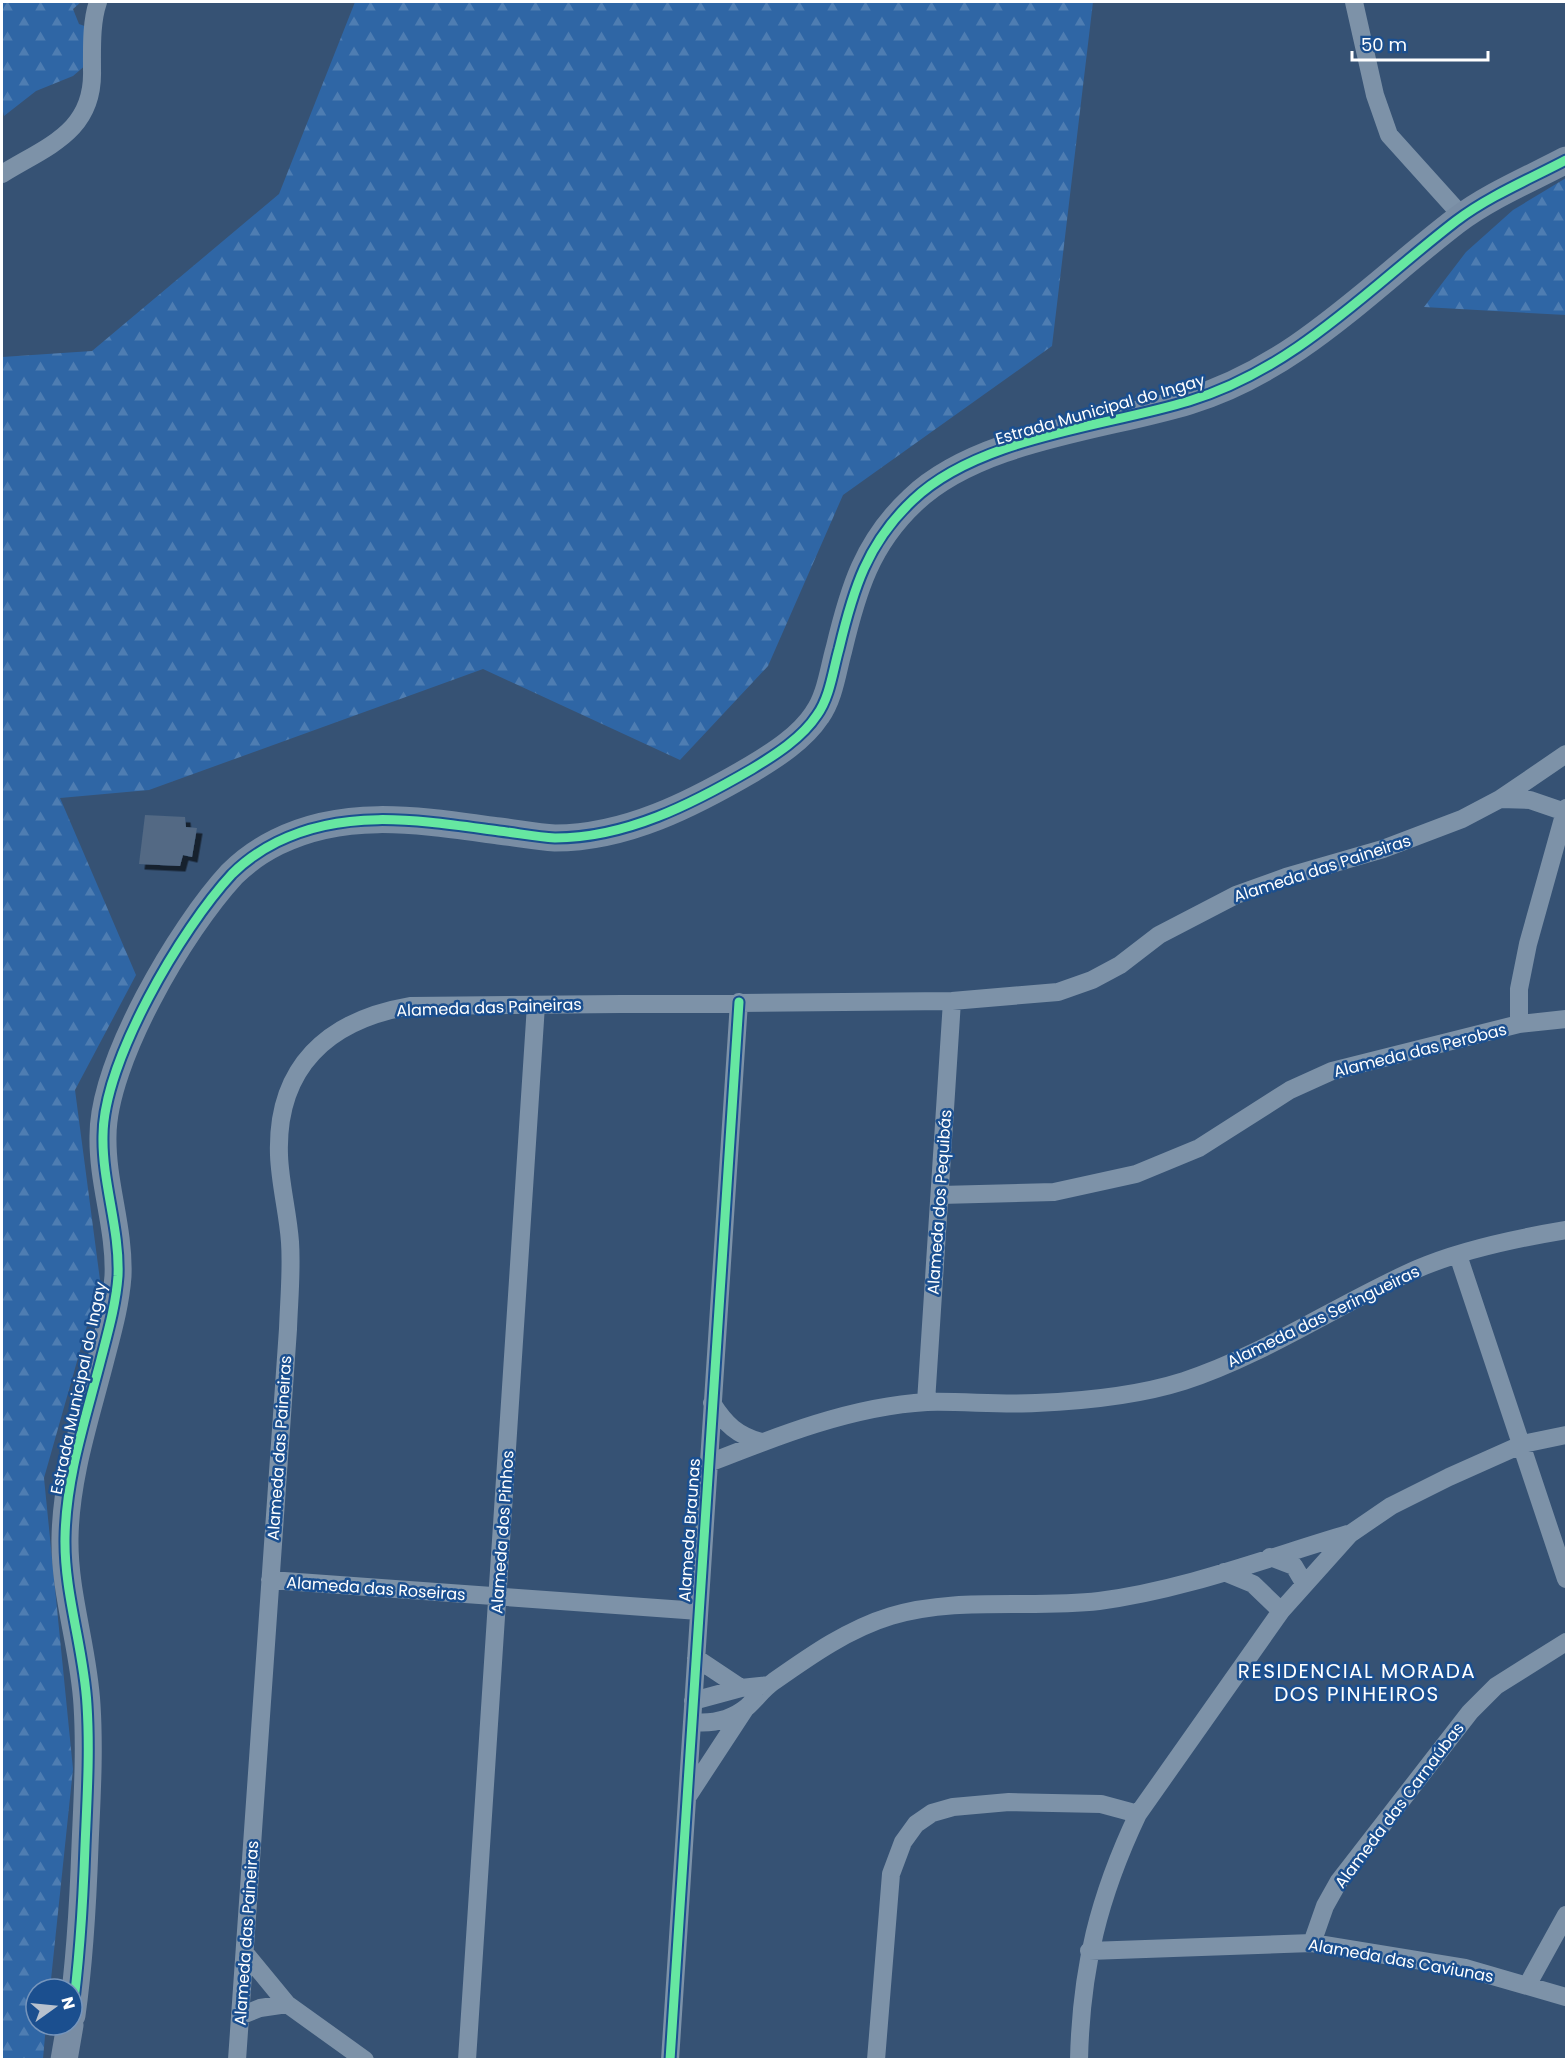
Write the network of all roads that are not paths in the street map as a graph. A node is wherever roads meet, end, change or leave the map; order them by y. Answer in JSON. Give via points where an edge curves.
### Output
{"nodes":[{"id":1,"x":98,"y":2,"type":"edge"},
{"id":2,"x":1354,"y":2,"type":"edge"},
{"id":3,"x":1566,"y":160,"type":"edge"},
{"id":4,"x":2,"y":174,"type":"edge"},
{"id":5,"x":1462,"y":216,"type":"junction"},
{"id":6,"x":1563,"y":761,"type":"edge"},
{"id":7,"x":1500,"y":799,"type":"junction"},
{"id":8,"x":1566,"y":810,"type":"edge"},
{"id":9,"x":952,"y":1001,"type":"junction"},
{"id":10,"x":739,"y":1002,"type":"junction"},
{"id":11,"x":536,"y":1005,"type":"junction"},
{"id":12,"x":1566,"y":1019,"type":"edge"},
{"id":13,"x":1519,"y":1024,"type":"junction"},
{"id":14,"x":940,"y":1195,"type":"junction"},
{"id":15,"x":1566,"y":1230,"type":"edge"},
{"id":16,"x":1458,"y":1255,"type":"junction"},
{"id":17,"x":926,"y":1402,"type":"junction"},
{"id":18,"x":712,"y":1403,"type":"junction"},
{"id":19,"x":1566,"y":1435,"type":"edge"},
{"id":20,"x":761,"y":1442,"type":"junction"},
{"id":21,"x":1523,"y":1444,"type":"junction"},
{"id":22,"x":709,"y":1463,"type":"junction"},
{"id":23,"x":1350,"y":1534,"type":"junction"},
{"id":24,"x":1270,"y":1557,"type":"junction"},
{"id":25,"x":1224,"y":1572,"type":"junction"},
{"id":26,"x":1566,"y":1579,"type":"edge"},
{"id":27,"x":270,"y":1580,"type":"junction"},
{"id":28,"x":1304,"y":1583,"type":"junction"},
{"id":29,"x":497,"y":1597,"type":"junction"},
{"id":30,"x":699,"y":1611,"type":"junction"},
{"id":31,"x":1281,"y":1611,"type":"junction"},
{"id":32,"x":1566,"y":1642,"type":"edge"},
{"id":33,"x":696,"y":1658,"type":"junction"},
{"id":34,"x":769,"y":1685,"type":"junction"},
{"id":35,"x":741,"y":1688,"type":"junction"},
{"id":36,"x":693,"y":1701,"type":"junction"},
{"id":37,"x":746,"y":1708,"type":"junction"},
{"id":38,"x":692,"y":1722,"type":"junction"},
{"id":39,"x":687,"y":1798,"type":"junction"},
{"id":40,"x":1138,"y":1814,"type":"junction"},
{"id":41,"x":1566,"y":1915,"type":"edge"},
{"id":42,"x":1312,"y":1943,"type":"junction"},
{"id":43,"x":1089,"y":1951,"type":"junction"},
{"id":44,"x":245,"y":1953,"type":"junction"},
{"id":45,"x":77,"y":1977,"type":"edge"},
{"id":46,"x":1528,"y":1984,"type":"junction"},
{"id":47,"x":1566,"y":1997,"type":"edge"},
{"id":48,"x":287,"y":2004,"type":"junction"},
{"id":49,"x":240,"y":2016,"type":"junction"},
{"id":50,"x":68,"y":2037,"type":"edge"},
{"id":51,"x":64,"y":2060,"type":"edge"},
{"id":52,"x":237,"y":2060,"type":"edge"},
{"id":53,"x":365,"y":2060,"type":"edge"},
{"id":54,"x":467,"y":2060,"type":"edge"},
{"id":55,"x":670,"y":2060,"type":"edge"},
{"id":56,"x":876,"y":2060,"type":"edge"},
{"id":57,"x":1078,"y":2060,"type":"edge"}],
"edges":[{"from":1,"to":4,"type":"street","via":[[91,98],[85,113],[72,129]]},
{"from":2,"to":5,"type":"street","via":[[1375,95],[1389,135]]},
{"from":3,"to":5,"type":"street","name":"Estrada Municipal do Ingay"},
{"from":5,"to":45,"type":"street","name":"Estrada Municipal do Ingay","via":[[1297,349],[1242,382],[1189,401],[982,458],[944,476],[914,498],[864,564],[851,598],[828,691],[817,715],[787,746],[753,768],[676,809],[593,835],[552,838],[401,820],[346,821],[309,828],[279,841],[257,852],[233,873],[189,931],[154,990],[124,1050],[104,1112],[102,1142],[118,1279],[72,1467],[65,1547],[83,1659],[88,1759]]},
{"from":6,"to":7,"type":"street","name":"Alameda das Paineiras"},
{"from":7,"to":8,"type":"street","via":[[1530,800]]},
{"from":7,"to":9,"type":"street","name":"Alameda das Paineiras","via":[[1462,819],[1383,849],[1236,895],[1159,934],[1120,965],[1092,980],[1059,992]]},
{"from":8,"to":13,"type":"street","via":[[1519,988]]},
{"from":9,"to":10,"type":"street","name":"Alameda das Paineiras"},
{"from":9,"to":14,"type":"street","name":"Alameda dos Pequibás"},
{"from":10,"to":11,"type":"street","name":"Alameda das Paineiras"},
{"from":10,"to":18,"type":"street","name":"Alameda Braunas"},
{"from":11,"to":27,"type":"street","name":"Alameda das Paineiras","via":[[410,1006],[360,1018],[315,1048],[288,1094],[280,1126],[279,1156],[290,1246],[288,1329]]},
{"from":11,"to":29,"type":"street","name":"Alameda dos Pinhos"},
{"from":12,"to":13,"type":"street","name":"Alameda das Perobas"},
{"from":13,"to":14,"type":"street","name":"Alameda das Perobas","via":[[1332,1071],[1290,1090],[1199,1148],[1136,1174],[1054,1192]]},
{"from":14,"to":17,"type":"street","name":"Alameda dos Pequibás"},
{"from":15,"to":16,"type":"street","name":"Alameda das Seringueiras"},
{"from":16,"to":17,"type":"street","name":"Alameda das Seringueiras","via":[[1419,1268],[1277,1342],[1184,1381],[1089,1399],[1035,1403]]},
{"from":16,"to":21,"type":"street"},
{"from":17,"to":20,"type":"street","name":"Alameda das Seringueiras","via":[[833,1420]]},
{"from":18,"to":20,"type":"street","via":[[724,1423],[741,1436]]},
{"from":18,"to":22,"type":"street","name":"Alameda Braunas"},
{"from":19,"to":21,"type":"street"},
{"from":20,"to":22,"type":"street","name":"Alameda das Seringueiras"},
{"from":21,"to":23,"type":"street","via":[[1419,1491]]},
{"from":21,"to":26,"type":"street"},
{"from":22,"to":30,"type":"street","name":"Alameda Braunas"},
{"from":23,"to":24,"type":"street"},
{"from":23,"to":28,"type":"street"},
{"from":24,"to":25,"type":"street"},
{"from":24,"to":28,"type":"street","via":[[1294,1566]]},
{"from":25,"to":31,"type":"street","via":[[1253,1584]]},
{"from":25,"to":34,"type":"street","via":[[1102,1600],[937,1608],[891,1616],[832,1643]]},
{"from":27,"to":29,"type":"street","name":"Alameda das Roseiras"},
{"from":27,"to":44,"type":"street","name":"Alameda das Paineiras"},
{"from":28,"to":31,"type":"street"},
{"from":29,"to":30,"type":"street","name":"Alameda das Roseiras"},
{"from":29,"to":54,"type":"street","name":"Alameda dos Pinhos"},
{"from":30,"to":33,"type":"street","name":"Alameda Braunas"},
{"from":31,"to":40,"type":"street"},
{"from":32,"to":42,"type":"street","name":"Alameda das Carnaúbas","via":[[1496,1686],[1470,1712],[1339,1881]]},
{"from":33,"to":35,"type":"street"},
{"from":33,"to":36,"type":"street","name":"Alameda Braunas"},
{"from":34,"to":35,"type":"street"},
{"from":34,"to":37,"type":"street"},
{"from":35,"to":36,"type":"street"},
{"from":36,"to":38,"type":"street","name":"Alameda Braunas"},
{"from":37,"to":38,"type":"street","via":[[721,1721]]},
{"from":37,"to":39,"type":"street"},
{"from":38,"to":39,"type":"street","name":"Alameda Braunas"},
{"from":39,"to":55,"type":"street","name":"Alameda Braunas"},
{"from":40,"to":43,"type":"street","via":[[1108,1881]]},
{"from":40,"to":56,"type":"street","via":[[1101,1804],[1009,1802],[953,1807],[932,1813],[916,1824],[903,1842],[891,1874]]},
{"from":41,"to":46,"type":"street"},
{"from":42,"to":43,"type":"street","name":"Alameda das Caviunas"},
{"from":42,"to":46,"type":"street","name":"Alameda das Caviunas","via":[[1465,1968]]},
{"from":43,"to":57,"type":"street","via":[[1080,2006]]},
{"from":44,"to":48,"type":"street"},
{"from":44,"to":49,"type":"street","name":"Alameda das Paineiras"},
{"from":46,"to":47,"type":"street","name":"Alameda das Caviunas"},
{"from":48,"to":49,"type":"street"},
{"from":48,"to":53,"type":"street"},
{"from":49,"to":52,"type":"street","name":"Alameda das Paineiras"},
{"from":50,"to":51,"type":"street"}]}
